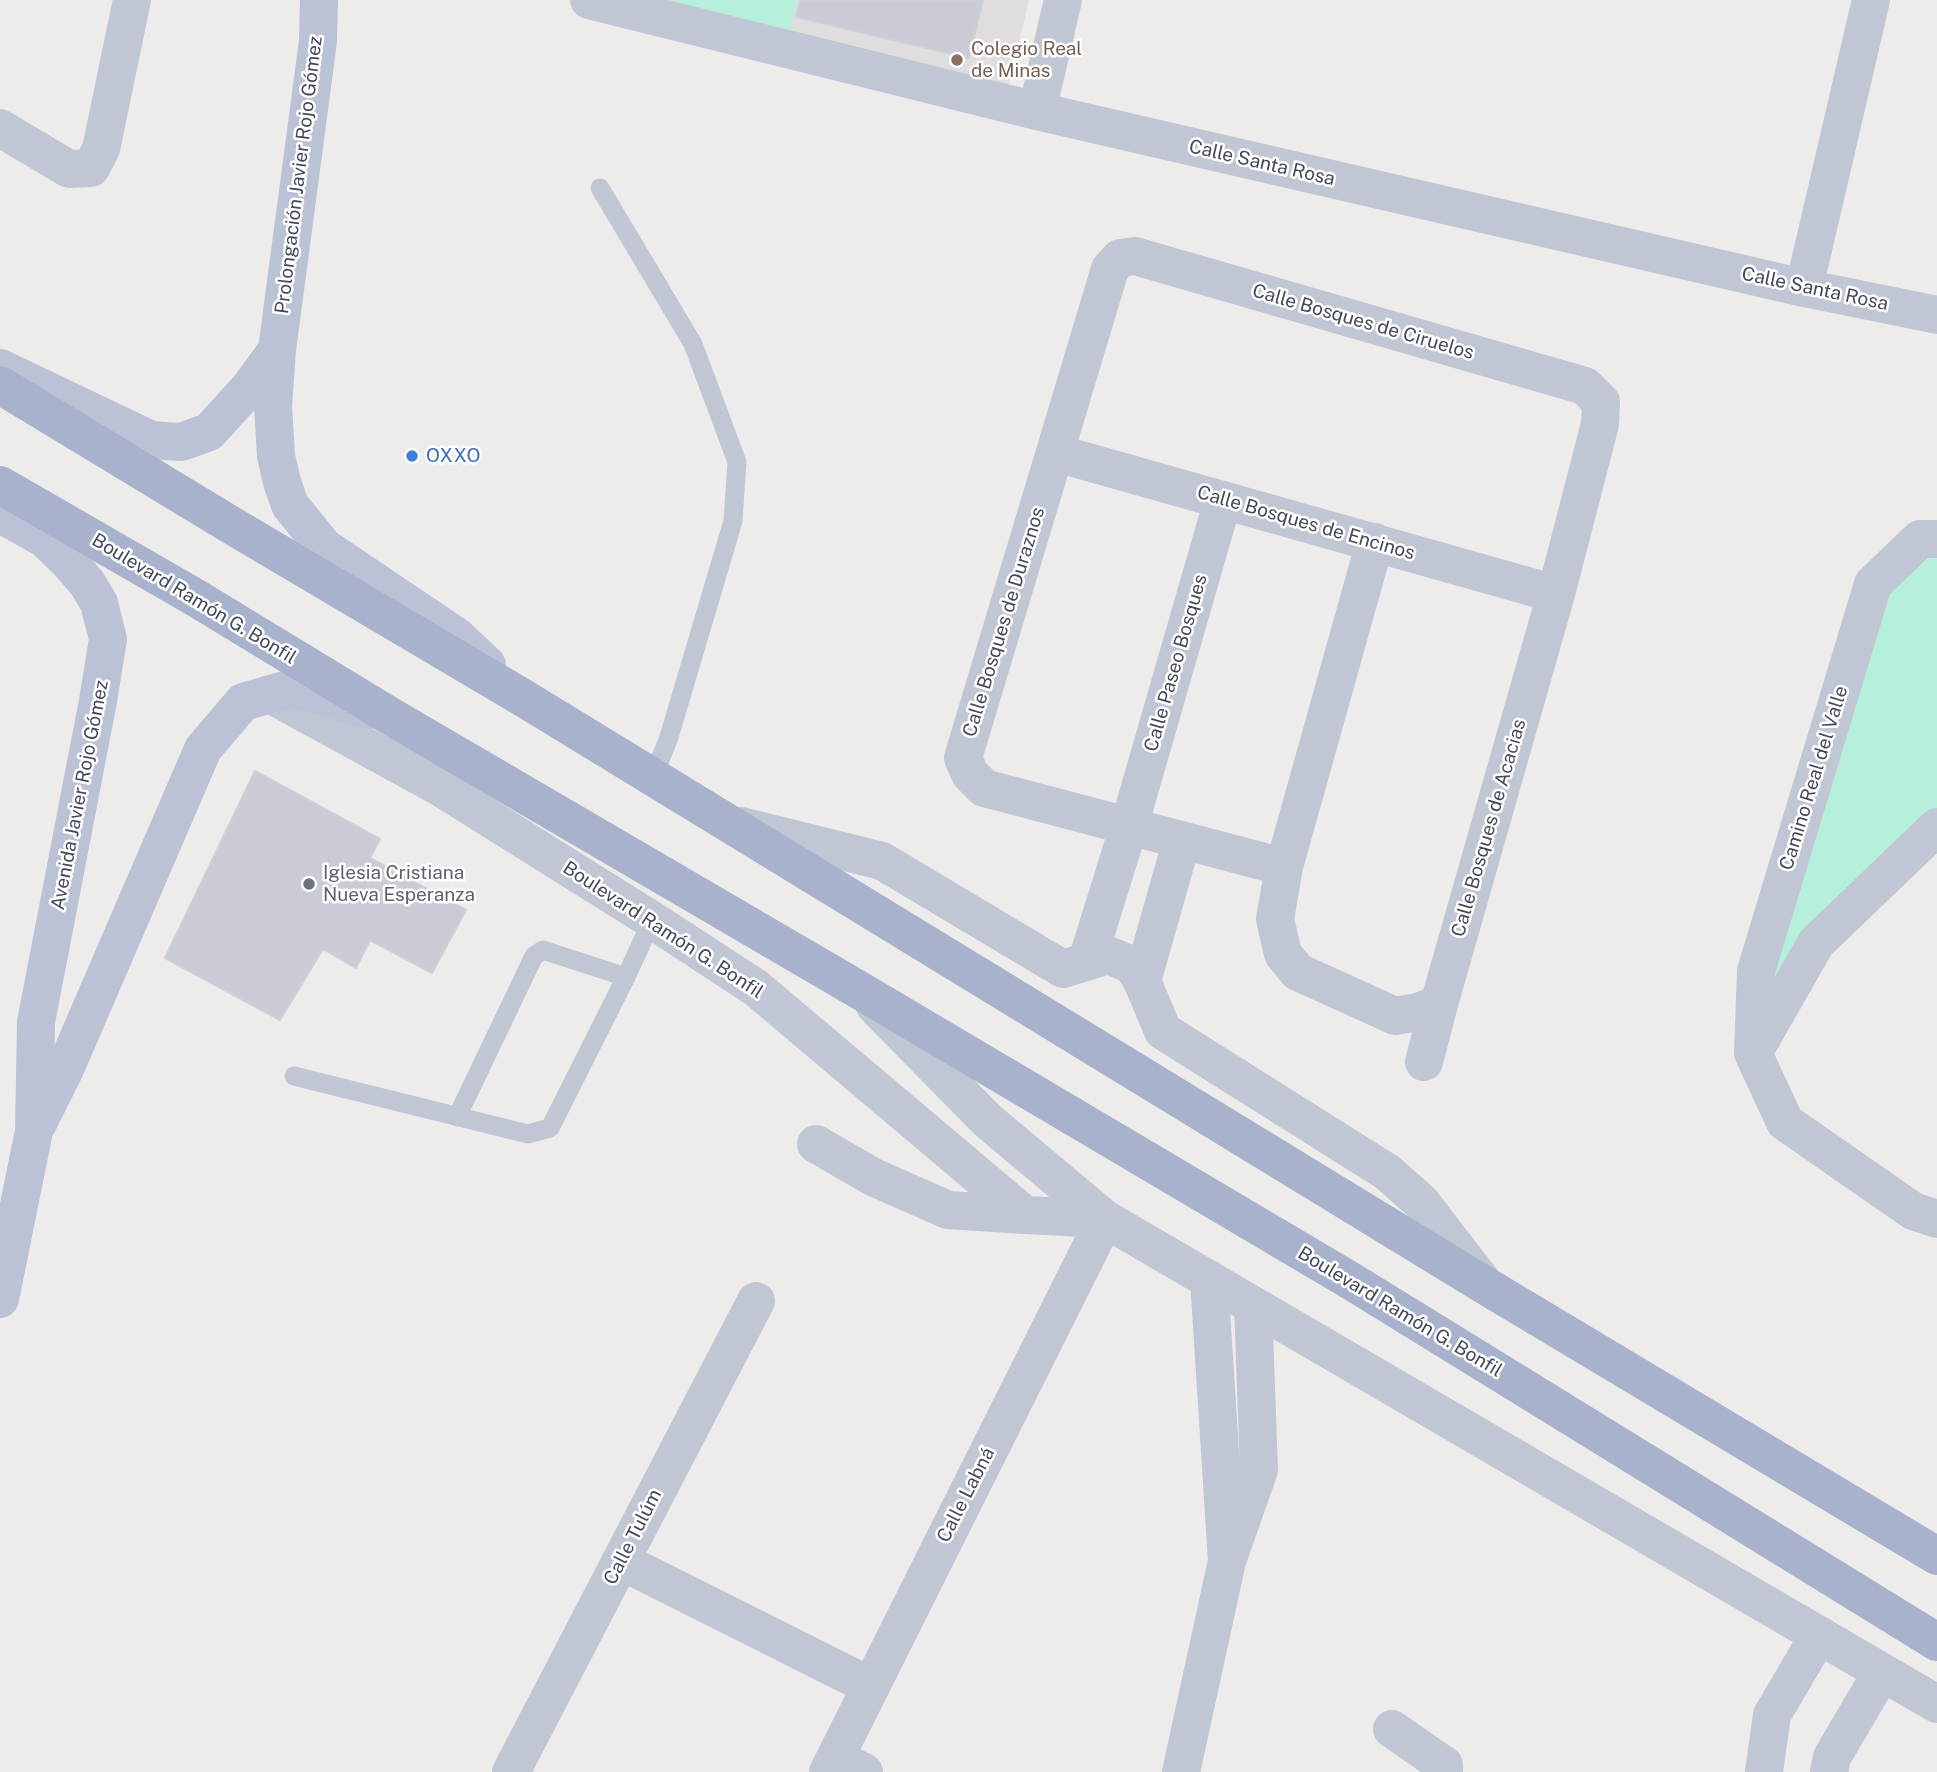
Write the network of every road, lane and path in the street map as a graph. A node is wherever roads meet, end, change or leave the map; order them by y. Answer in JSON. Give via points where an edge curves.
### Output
{"nodes":[{"id":1,"x":132,"y":0,"type":"edge"},
{"id":2,"x":319,"y":0,"type":"edge"},
{"id":3,"x":334,"y":0,"type":"edge"},
{"id":4,"x":589,"y":0,"type":"edge"},
{"id":5,"x":1063,"y":0,"type":"edge"},
{"id":6,"x":1871,"y":0,"type":"edge"},
{"id":7,"x":318,"y":38,"type":"junction"},
{"id":8,"x":1037,"y":111,"type":"junction"},
{"id":9,"x":0,"y":128,"type":"edge"},
{"id":10,"x":600,"y":188,"type":"dead end"},
{"id":11,"x":1120,"y":258,"type":"joint"},
{"id":12,"x":1804,"y":288,"type":"junction"},
{"id":13,"x":1937,"y":316,"type":"edge"},
{"id":14,"x":277,"y":350,"type":"junction"},
{"id":15,"x":0,"y":368,"type":"edge"},
{"id":16,"x":0,"y":385,"type":"edge"},
{"id":17,"x":1601,"y":402,"type":"joint"},
{"id":18,"x":1056,"y":453,"type":"junction"},
{"id":19,"x":0,"y":485,"type":"edge"},
{"id":20,"x":1223,"y":500,"type":"junction"},
{"id":21,"x":0,"y":502,"type":"edge"},
{"id":22,"x":1937,"y":539,"type":"edge"},
{"id":23,"x":1375,"y":542,"type":"junction"},
{"id":24,"x":1556,"y":594,"type":"junction"},
{"id":25,"x":270,"y":694,"type":"junction"},
{"id":26,"x":525,"y":699,"type":"junction"},
{"id":27,"x":390,"y":716,"type":"junction"},
{"id":28,"x":653,"y":778,"type":"junction"},
{"id":29,"x":733,"y":824,"type":"junction"},
{"id":30,"x":1129,"y":826,"type":"junction"},
{"id":31,"x":1937,"y":827,"type":"edge"},
{"id":32,"x":1182,"y":840,"type":"junction"},
{"id":33,"x":1284,"y":867,"type":"junction"},
{"id":34,"x":652,"y":920,"type":"junction"},
{"id":35,"x":1100,"y":921,"type":"junction"},
{"id":36,"x":1087,"y":961,"type":"junction"},
{"id":37,"x":1147,"y":964,"type":"junction"},
{"id":38,"x":626,"y":977,"type":"junction"},
{"id":39,"x":859,"y":990,"type":"junction"},
{"id":40,"x":1439,"y":1004,"type":"junction"},
{"id":41,"x":1753,"y":1053,"type":"junction"},
{"id":42,"x":1424,"y":1062,"type":"dead end"},
{"id":43,"x":294,"y":1076,"type":"dead end"},
{"id":44,"x":457,"y":1117,"type":"junction"},
{"id":45,"x":34,"y":1131,"type":"junction"},
{"id":46,"x":816,"y":1144,"type":"dead end"},
{"id":47,"x":1025,"y":1215,"type":"junction"},
{"id":48,"x":1105,"y":1219,"type":"junction"},
{"id":49,"x":1937,"y":1219,"type":"edge"},
{"id":50,"x":1209,"y":1279,"type":"junction"},
{"id":51,"x":1486,"y":1286,"type":"junction"},
{"id":52,"x":0,"y":1299,"type":"edge"},
{"id":53,"x":756,"y":1301,"type":"dead end"},
{"id":54,"x":1253,"y":1305,"type":"junction"},
{"id":55,"x":1937,"y":1556,"type":"edge"},
{"id":56,"x":621,"y":1561,"type":"junction"},
{"id":57,"x":1227,"y":1561,"type":"junction"},
{"id":58,"x":1819,"y":1634,"type":"junction"},
{"id":59,"x":1937,"y":1642,"type":"edge"},
{"id":60,"x":1882,"y":1672,"type":"junction"},
{"id":61,"x":870,"y":1686,"type":"junction"},
{"id":62,"x":1937,"y":1704,"type":"edge"},
{"id":63,"x":1392,"y":1728,"type":"dead end"},
{"id":64,"x":842,"y":1767,"type":"edge"},
{"id":65,"x":511,"y":1772,"type":"edge"},
{"id":66,"x":1181,"y":1772,"type":"edge"},
{"id":67,"x":1444,"y":1772,"type":"edge"},
{"id":68,"x":1764,"y":1772,"type":"edge"},
{"id":69,"x":1829,"y":1772,"type":"edge"}],
"edges":[{"from":1,"to":9,"type":"street","via":[[101,149],[91,168],[69,169]]},
{"from":2,"to":7,"type":"street","name":"Prolongación Javier Rojo Gómez"},
{"from":3,"to":7,"type":"street"},
{"from":4,"to":8,"type":"street","name":"Calle Santa Rosa"},
{"from":5,"to":8,"type":"street"},
{"from":6,"to":12,"type":"street"},
{"from":7,"to":14,"type":"street","name":"Prolongación Javier Rojo Gómez"},
{"from":8,"to":12,"type":"street","name":"Calle Santa Rosa"},
{"from":10,"to":28,"type":"lane","via":[[693,344],[737,463],[733,521]]},
{"from":11,"to":17,"type":"street","name":"Calle Bosques de Ciruelos","via":[[1135,256],[1585,386]]},
{"from":11,"to":18,"type":"street","name":"Calle Bosques de Duraznos","via":[[1110,269]]},
{"from":12,"to":13,"type":"street","name":"Calle Santa Rosa"},
{"from":14,"to":15,"type":"street","name":"Prolongación Javier Rojo Gómez","via":[[209,432],[181,442],[151,440]]},
{"from":14,"to":26,"type":"street","name":"Prolongación Javier Rojo Gómez","via":[[276,456],[290,505],[324,547],[456,636]]},
{"from":16,"to":26,"type":"main road"},
{"from":17,"to":24,"type":"street","name":"Calle Bosques de Acacias","via":[[1600,424]]},
{"from":18,"to":20,"type":"street","name":"Calle Bosques de Encinos"},
{"from":18,"to":30,"type":"street","name":"Calle Bosques de Duraznos","via":[[963,758],[984,788]]},
{"from":19,"to":27,"type":"main road","name":"Boulevard Ramón G. Bonfil"},
{"from":20,"to":23,"type":"street","name":"Calle Bosques de Encinos"},
{"from":20,"to":30,"type":"street","name":"Calle Paseo Bosques"},
{"from":21,"to":45,"type":"street","name":"Avenida Javier Rojo Gómez","via":[[6,517],[45,539],[87,583],[99,603],[108,639],[36,1022]]},
{"from":22,"to":41,"type":"street","name":"Camino Real del Valle","via":[[1920,539],[1873,584],[1756,971]]},
{"from":23,"to":24,"type":"street","name":"Calle Bosques de Encinos"},
{"from":23,"to":33,"type":"street"},
{"from":24,"to":40,"type":"street","name":"Calle Bosques de Acacias"},
{"from":25,"to":27,"type":"street","name":"Avenida Javier Rojo Gómez","via":[[292,688]]},
{"from":25,"to":34,"type":"street","name":"Boulevard Ramón G. Bonfil","via":[[438,786]]},
{"from":25,"to":45,"type":"street","name":"Avenida Javier Rojo Gómez","via":[[243,702],[203,749]]},
{"from":26,"to":28,"type":"main road"},
{"from":27,"to":39,"type":"main road","name":"Boulevard Ramón G. Bonfil"},
{"from":28,"to":29,"type":"main road"},
{"from":29,"to":36,"type":"street","via":[[881,861],[1063,969]]},
{"from":29,"to":51,"type":"main road"},
{"from":30,"to":32,"type":"street","name":"Calle Bosques de Duraznos"},
{"from":30,"to":35,"type":"street","name":"Calle Paseo Bosques"},
{"from":31,"to":41,"type":"street","via":[[1816,943]]},
{"from":32,"to":33,"type":"street"},
{"from":32,"to":37,"type":"street"},
{"from":33,"to":40,"type":"street","via":[[1275,919],[1283,954],[1298,972],[1395,1016]]},
{"from":34,"to":38,"type":"lane"},
{"from":34,"to":47,"type":"street","name":"Boulevard Ramón G. Bonfil","via":[[756,988]]},
{"from":35,"to":36,"type":"street","name":"Calle Paseo Bosques"},
{"from":35,"to":37,"type":"street"},
{"from":36,"to":37,"type":"street","via":[[1108,955],[1132,965]]},
{"from":37,"to":51,"type":"street","via":[[1163,1031],[1387,1172],[1422,1202]]},
{"from":38,"to":44,"type":"lane","via":[[550,1128],[528,1134]]},
{"from":38,"to":44,"type":"lane","via":[[543,950],[534,956]]},
{"from":39,"to":48,"type":"street","name":"Boulevard Ramón G. Bonfil","via":[[987,1120]]},
{"from":39,"to":59,"type":"main road","name":"Boulevard Ramón G. Bonfil","via":[[1351,1281]]},
{"from":40,"to":42,"type":"street","name":"Calle Bosques de Acacias"},
{"from":41,"to":49,"type":"street","name":"Camino Real del Valle","via":[[1785,1122],[1913,1211]]},
{"from":43,"to":44,"type":"lane"},
{"from":45,"to":52,"type":"street","name":"Avenida Javier Rojo Gómez"},
{"from":46,"to":47,"type":"street","via":[[873,1177],[948,1210]]},
{"from":47,"to":48,"type":"street","name":"Boulevard Ramón G. Bonfil"},
{"from":48,"to":50,"type":"street","name":"Boulevard Ramón G. Bonfil"},
{"from":48,"to":61,"type":"street","name":"Calle Labná"},
{"from":50,"to":54,"type":"street","name":"Boulevard Ramón G. Bonfil"},
{"from":50,"to":57,"type":"street"},
{"from":51,"to":55,"type":"main road"},
{"from":53,"to":56,"type":"street","name":"Calle Tulúm"},
{"from":54,"to":57,"type":"street","via":[[1259,1470]]},
{"from":54,"to":58,"type":"street","name":"Boulevard Ramón G. Bonfil"},
{"from":56,"to":61,"type":"street"},
{"from":56,"to":65,"type":"street","name":"Calle Tulúm"},
{"from":57,"to":66,"type":"street"},
{"from":58,"to":60,"type":"street","name":"Boulevard Ramón G. Bonfil"},
{"from":58,"to":68,"type":"street","via":[[1772,1715]]},
{"from":60,"to":62,"type":"street","name":"Boulevard Ramón G. Bonfil"},
{"from":60,"to":69,"type":"street","via":[[1832,1757]]},
{"from":61,"to":64,"type":"street","name":"Calle Labná"},
{"from":63,"to":67,"type":"street","via":[[1444,1765]]}]}
